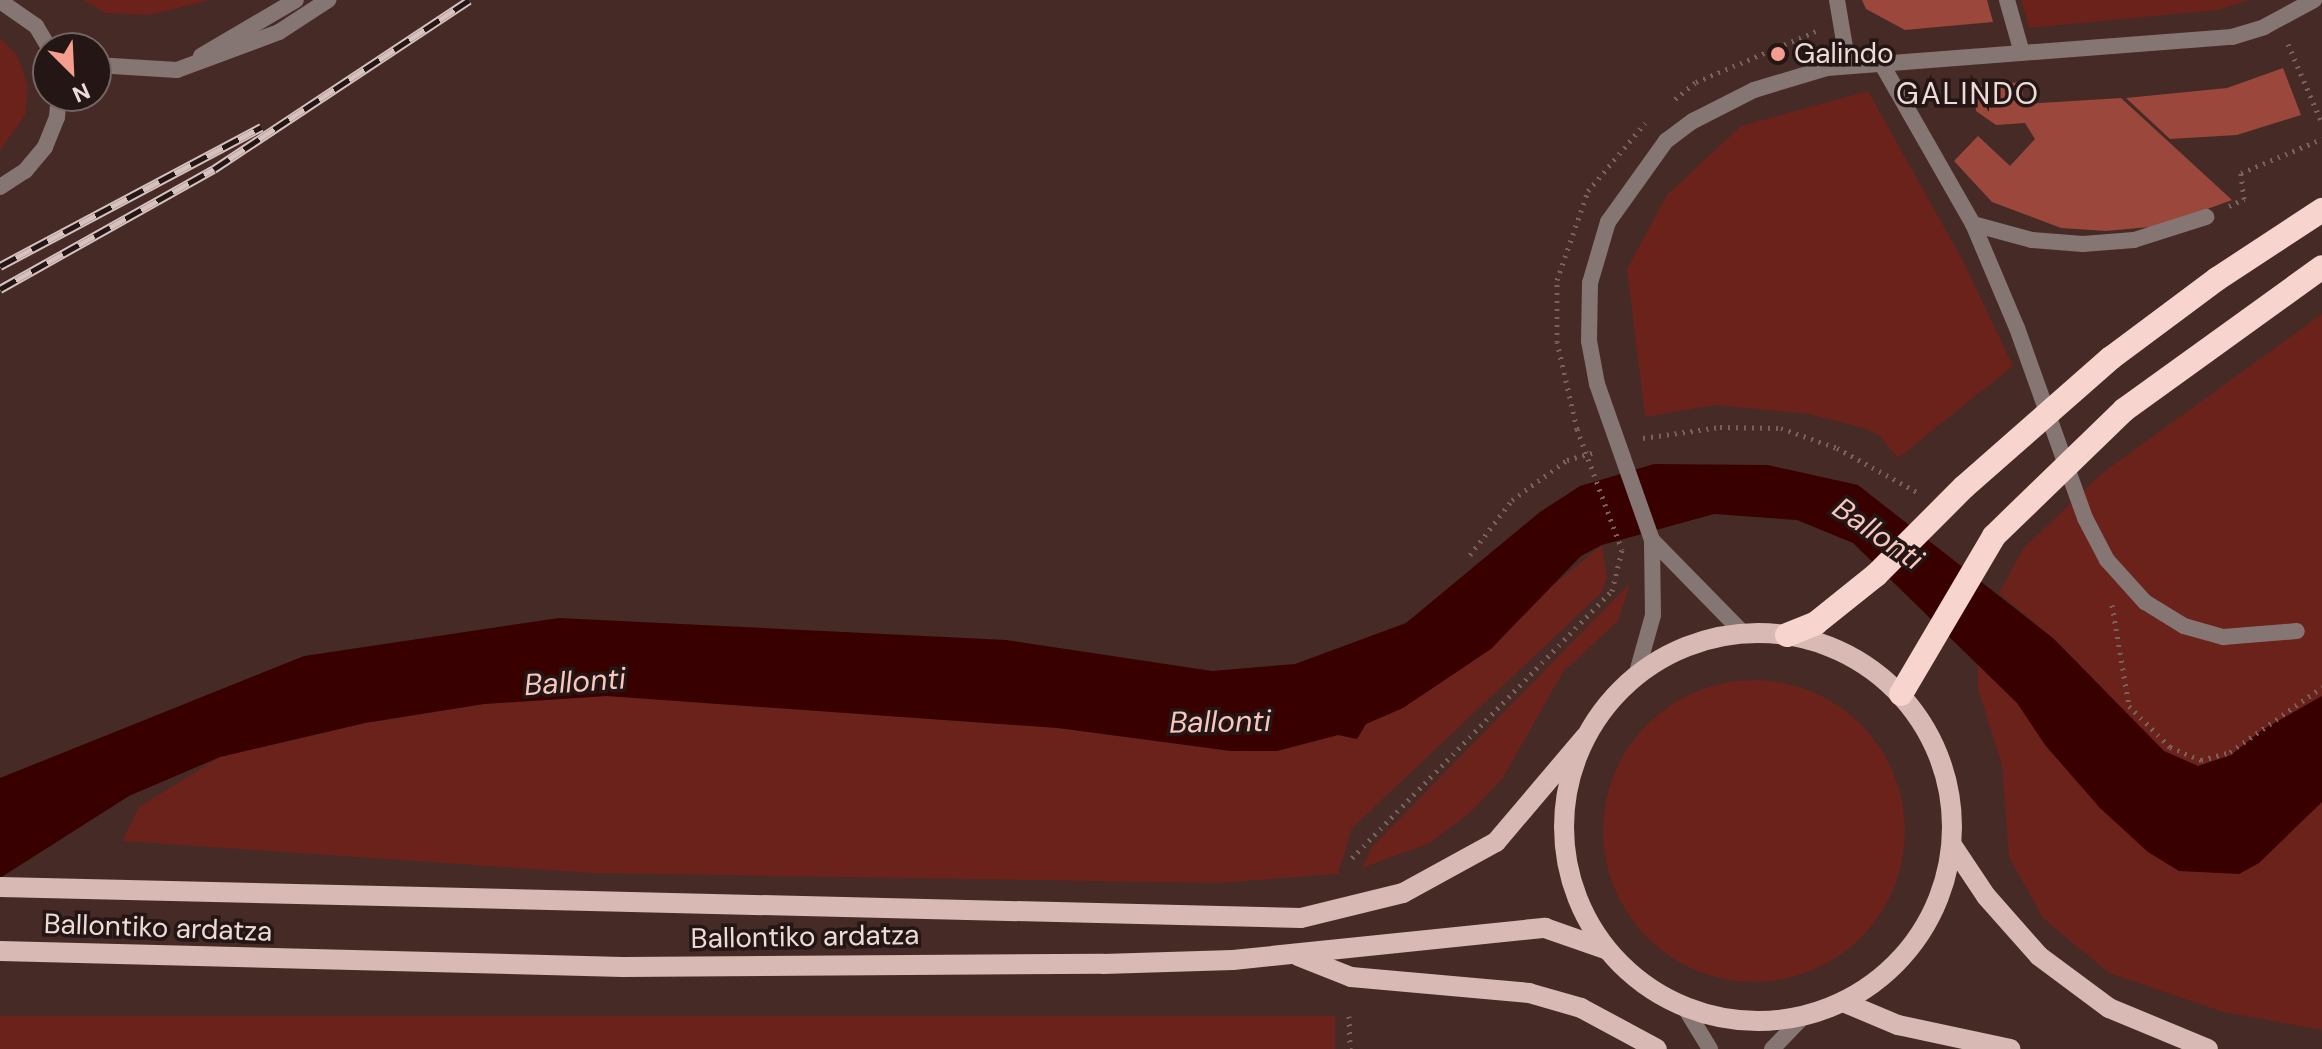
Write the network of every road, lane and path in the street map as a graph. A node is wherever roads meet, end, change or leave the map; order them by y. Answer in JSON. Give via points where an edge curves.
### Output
{"nodes":[{"id":1,"x":296,"y":0,"type":"edge"},
{"id":2,"x":328,"y":0,"type":"edge"},
{"id":3,"x":1837,"y":0,"type":"edge"},
{"id":4,"x":2007,"y":0,"type":"edge"},
{"id":5,"x":2314,"y":0,"type":"edge"},
{"id":6,"x":0,"y":1,"type":"edge"},
{"id":7,"x":40,"y":32,"type":"edge"},
{"id":8,"x":2288,"y":44,"type":"dead end"},
{"id":9,"x":2022,"y":53,"type":"junction"},
{"id":10,"x":1880,"y":61,"type":"junction"},
{"id":11,"x":1848,"y":65,"type":"junction"},
{"id":12,"x":112,"y":66,"type":"edge"},
{"id":13,"x":177,"y":70,"type":"junction"},
{"id":14,"x":55,"y":112,"type":"edge"},
{"id":15,"x":2322,"y":123,"type":"edge"},
{"id":16,"x":2322,"y":139,"type":"edge"},
{"id":17,"x":0,"y":187,"type":"edge"},
{"id":18,"x":2322,"y":210,"type":"edge"},
{"id":19,"x":2206,"y":217,"type":"joint"},
{"id":20,"x":1973,"y":224,"type":"junction"},
{"id":21,"x":2322,"y":267,"type":"edge"},
{"id":22,"x":1577,"y":429,"type":"dead end"},
{"id":23,"x":1636,"y":440,"type":"dead end"},
{"id":24,"x":1608,"y":448,"type":"dead end"},
{"id":25,"x":1925,"y":497,"type":"dead end"},
{"id":26,"x":1652,"y":540,"type":"junction"},
{"id":27,"x":1470,"y":555,"type":"dead end"},
{"id":28,"x":2107,"y":560,"type":"junction"},
{"id":29,"x":2297,"y":631,"type":"dead end"},
{"id":30,"x":1743,"y":633,"type":"junction"},
{"id":31,"x":1787,"y":635,"type":"junction"},
{"id":32,"x":1636,"y":676,"type":"junction"},
{"id":33,"x":2322,"y":687,"type":"edge"},
{"id":34,"x":1901,"y":694,"type":"junction"},
{"id":35,"x":1585,"y":737,"type":"junction"},
{"id":36,"x":1952,"y":845,"type":"junction"},
{"id":37,"x":1352,"y":858,"type":"dead end"},
{"id":38,"x":0,"y":887,"type":"edge"},
{"id":39,"x":1605,"y":949,"type":"junction"},
{"id":40,"x":0,"y":951,"type":"edge"},
{"id":41,"x":69,"y":954,"type":"junction"},
{"id":42,"x":1294,"y":955,"type":"junction"},
{"id":43,"x":0,"y":961,"type":"edge"},
{"id":44,"x":1843,"y":1002,"type":"junction"},
{"id":45,"x":1685,"y":1008,"type":"junction"},
{"id":46,"x":1349,"y":1016,"type":"dead end"},
{"id":47,"x":1804,"y":1016,"type":"junction"},
{"id":48,"x":1350,"y":1049,"type":"edge"},
{"id":49,"x":1657,"y":1049,"type":"edge"},
{"id":50,"x":1710,"y":1049,"type":"edge"},
{"id":51,"x":1772,"y":1049,"type":"edge"},
{"id":52,"x":2010,"y":1049,"type":"edge"},
{"id":53,"x":2208,"y":1049,"type":"edge"}],
"edges":[{"from":1,"to":13,"type":"street"},
{"from":2,"to":13,"type":"street","via":[[279,32]]},
{"from":3,"to":11,"type":"street"},
{"from":4,"to":9,"type":"street"},
{"from":5,"to":9,"type":"street","via":[[2232,37]]},
{"from":6,"to":7,"type":"street"},
{"from":8,"to":15,"type":"path"},
{"from":9,"to":10,"type":"street"},
{"from":10,"to":11,"type":"street"},
{"from":10,"to":20,"type":"street"},
{"from":11,"to":26,"type":"street","bridge":true,"via":[[1754,90],[1693,121],[1666,141],[1608,222],[1590,283],[1589,341],[1597,384]]},
{"from":12,"to":13,"type":"street"},
{"from":14,"to":17,"type":"street","via":[[45,147],[25,171]]},
{"from":16,"to":19,"type":"path","via":[[2241,173],[2244,199]]},
{"from":18,"to":31,"type":"highway","bridge":true,"via":[[2111,358],[1964,487],[1876,575],[1816,623]]},
{"from":19,"to":20,"type":"street","via":[[2134,240],[2083,244],[2032,240]]},
{"from":20,"to":28,"type":"street","via":[[2017,328],[2085,518]]},
{"from":21,"to":34,"type":"highway","bridge":true,"via":[[2124,410],[2005,525],[1961,586]]},
{"from":22,"to":37,"type":"path","bridge":true,"via":[[1622,550],[1612,591]]},
{"from":23,"to":25,"type":"path","via":[[1720,427],[1781,428],[1837,448]]},
{"from":24,"to":27,"type":"path","via":[[1567,460],[1512,500]]},
{"from":26,"to":30,"type":"street"},
{"from":26,"to":32,"type":"street","via":[[1653,615]]},
{"from":28,"to":29,"type":"street","via":[[2145,602],[2184,626],[2223,637]]},
{"from":28,"to":33,"type":"path","via":[[2124,694],[2136,717],[2170,747],[2201,760],[2216,759]]},
{"from":30,"to":31,"type":"main road","name":"Ballontiko ardatza"},
{"from":30,"to":32,"type":"main road","name":"Ballontiko ardatza","via":[[1669,654]]},
{"from":31,"to":34,"type":"main road","name":"Ballontiko ardatza","via":[[1849,655]]},
{"from":32,"to":35,"type":"main road","name":"Ballontiko ardatza"},
{"from":34,"to":36,"type":"main road","name":"Ballontiko ardatza","via":[[1932,739],[1949,790]]},
{"from":35,"to":38,"type":"main road","name":"Ballontiko ardatza","via":[[1496,842],[1403,893],[1301,918]]},
{"from":35,"to":39,"type":"main road","via":[[1567,789],[1564,846],[1577,900]]},
{"from":36,"to":44,"type":"main road","via":[[1935,909],[1897,964]]},
{"from":36,"to":53,"type":"main road","via":[[1986,896],[2039,956],[2109,1008]]},
{"from":39,"to":42,"type":"main road","name":"Ballontiko ardatza","via":[[1545,928]]},
{"from":39,"to":45,"type":"main road","via":[[1641,984]]},
{"from":40,"to":41,"type":"main road","name":"Ballontiko ardatza"},
{"from":41,"to":42,"type":"main road","name":"Ballontiko ardatza","via":[[623,967],[1155,963]]},
{"from":41,"to":43,"type":"main road"},
{"from":42,"to":49,"type":"main road","via":[[1351,977],[1529,993],[1581,1008]]},
{"from":44,"to":47,"type":"main road"},
{"from":44,"to":52,"type":"main road","via":[[1898,1025]]},
{"from":45,"to":47,"type":"main road","via":[[1744,1022]]},
{"from":45,"to":50,"type":"street"},
{"from":46,"to":48,"type":"path"},
{"from":47,"to":51,"type":"street"}]}
